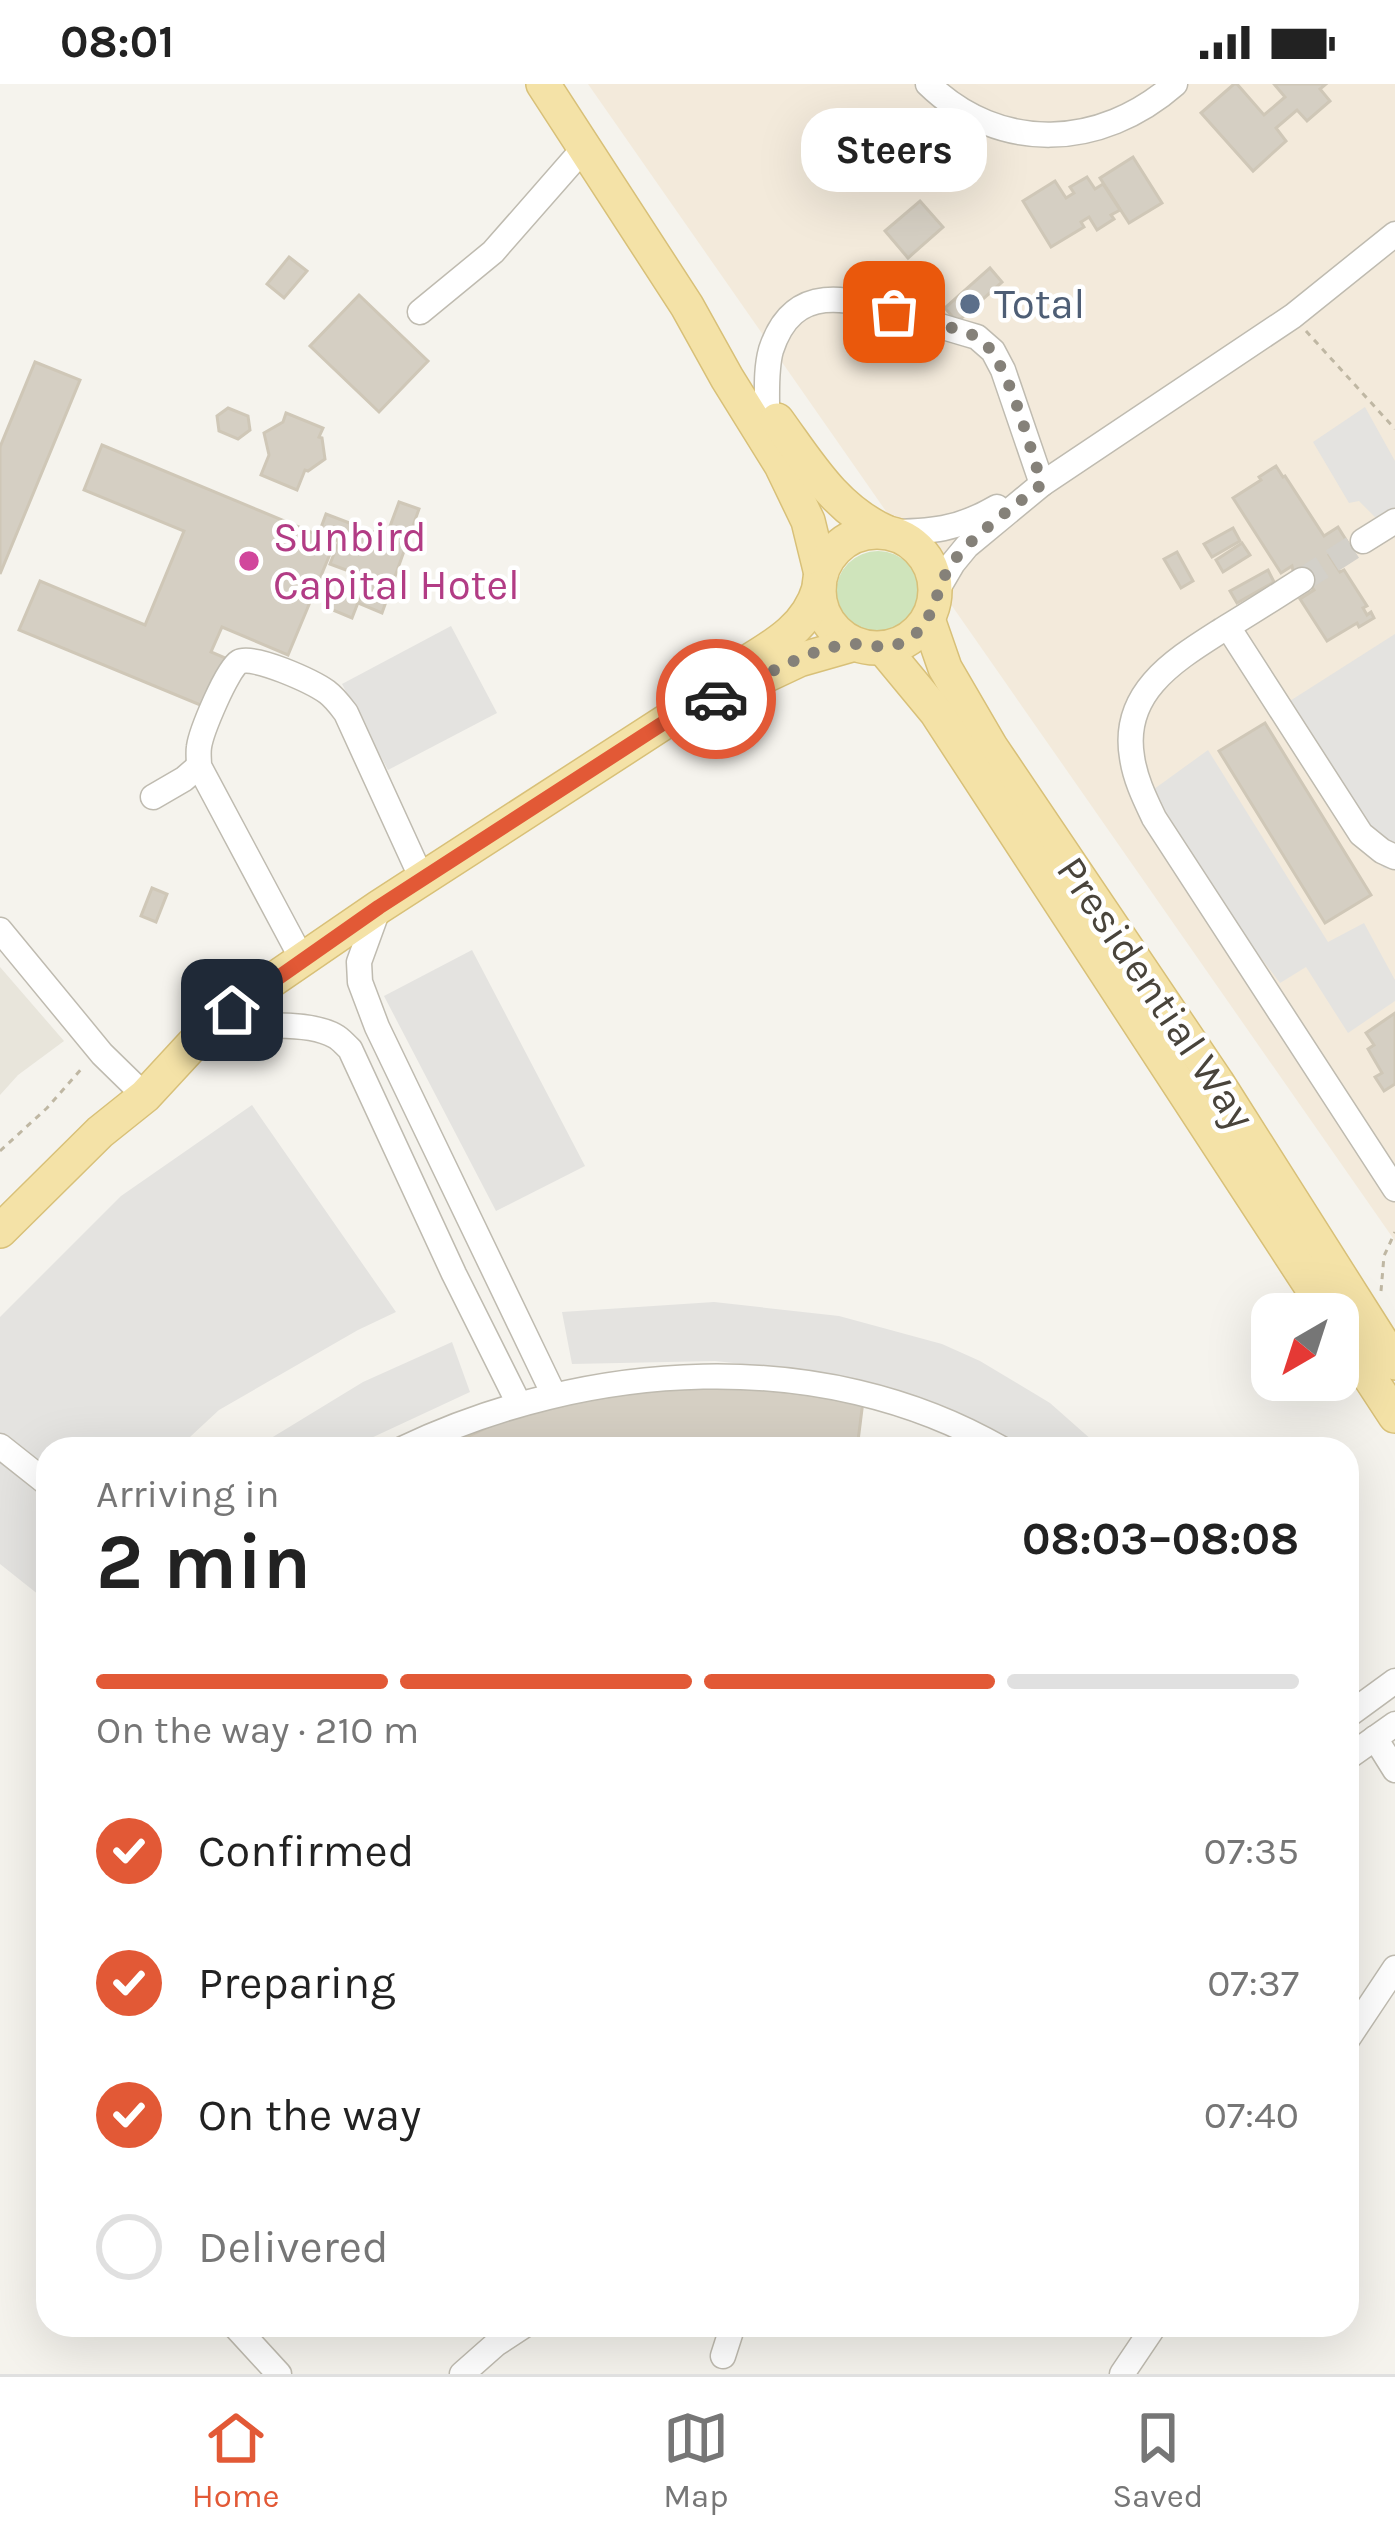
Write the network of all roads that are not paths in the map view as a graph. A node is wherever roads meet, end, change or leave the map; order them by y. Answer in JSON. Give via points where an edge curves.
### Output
{"nodes":[{"id":1,"x":543,"y":84,"type":"edge"},
{"id":2,"x":928,"y":84,"type":"edge"},
{"id":3,"x":1174,"y":84,"type":"edge"},
{"id":4,"x":585,"y":146,"type":"junction"},
{"id":5,"x":1395,"y":234,"type":"edge"},
{"id":6,"x":688,"y":305,"type":"junction"},
{"id":7,"x":420,"y":311,"type":"dead end"},
{"id":8,"x":767,"y":406,"type":"junction"},
{"id":9,"x":1042,"y":484,"type":"junction"},
{"id":10,"x":1395,"y":521,"type":"edge"},
{"id":11,"x":886,"y":532,"type":"junction"},
{"id":12,"x":1363,"y":542,"type":"tunnel mouth"},
{"id":13,"x":1301,"y":580,"type":"tunnel mouth"},
{"id":14,"x":820,"y":581,"type":"junction"},
{"id":15,"x":932,"y":605,"type":"junction"},
{"id":16,"x":1228,"y":627,"type":"junction"},
{"id":17,"x":869,"y":646,"type":"junction"},
{"id":18,"x":668,"y":720,"type":"junction"},
{"id":19,"x":199,"y":766,"type":"junction"},
{"id":20,"x":153,"y":796,"type":"dead end"},
{"id":21,"x":1395,"y":857,"type":"edge"},
{"id":22,"x":422,"y":879,"type":"junction"},
{"id":23,"x":379,"y":907,"type":"junction"},
{"id":24,"x":0,"y":930,"type":"edge"},
{"id":25,"x":302,"y":959,"type":"junction"},
{"id":26,"x":206,"y":1030,"type":"junction"},
{"id":27,"x":145,"y":1096,"type":"junction"},
{"id":28,"x":1395,"y":1189,"type":"edge"},
{"id":29,"x":0,"y":1232,"type":"edge"},
{"id":30,"x":1315,"y":1293,"type":"edge"},
{"id":31,"x":1335,"y":1293,"type":"edge"},
{"id":32,"x":1359,"y":1329,"type":"edge"},
{"id":33,"x":1359,"y":1339,"type":"edge"},
{"id":34,"x":1391,"y":1356,"type":"edge"},
{"id":35,"x":554,"y":1395,"type":"junction"},
{"id":36,"x":519,"y":1404,"type":"junction"},
{"id":37,"x":1395,"y":1416,"type":"edge"},
{"id":38,"x":427,"y":1437,"type":"edge"},
{"id":39,"x":979,"y":1437,"type":"edge"},
{"id":40,"x":0,"y":1446,"type":"edge"},
{"id":41,"x":36,"y":1474,"type":"edge"},
{"id":42,"x":1395,"y":1681,"type":"edge"},
{"id":43,"x":1359,"y":1707,"type":"edge"},
{"id":44,"x":1385,"y":1731,"type":"edge"},
{"id":45,"x":1359,"y":1749,"type":"edge"},
{"id":46,"x":1395,"y":1769,"type":"edge"},
{"id":47,"x":1395,"y":1968,"type":"edge"},
{"id":48,"x":1359,"y":2021,"type":"edge"},
{"id":49,"x":245,"y":2337,"type":"edge"},
{"id":50,"x":507,"y":2337,"type":"edge"},
{"id":51,"x":729,"y":2337,"type":"edge"},
{"id":52,"x":1147,"y":2337,"type":"edge"},
{"id":53,"x":723,"y":2356,"type":"dead end"},
{"id":54,"x":279,"y":2374,"type":"edge"},
{"id":55,"x":462,"y":2374,"type":"edge"},
{"id":56,"x":1122,"y":2374,"type":"edge"}],
"edges":[{"from":1,"to":4,"type":"main road"},
{"from":2,"to":3,"type":"street","via":[[971,117],[1039,135],[1104,127]]},
{"from":4,"to":6,"type":"main road"},
{"from":4,"to":7,"type":"street","via":[[493,252]]},
{"from":5,"to":9,"type":"street","via":[[1293,316]]},
{"from":6,"to":8,"type":"main road"},
{"from":6,"to":14,"type":"main road","via":[[797,496]]},
{"from":8,"to":9,"type":"street","via":[[772,347],[789,318],[818,301],[852,299],[977,338],[992,351]]},
{"from":8,"to":11,"type":"main road","via":[[835,497]]},
{"from":9,"to":11,"type":"street","via":[[964,524]]},
{"from":9,"to":15,"type":"street","via":[[952,563]]},
{"from":10,"to":12,"type":"street"},
{"from":11,"to":14,"type":"main road","via":[[845,541]]},
{"from":11,"to":15,"type":"main road","via":[[912,543],[930,564]]},
{"from":13,"to":16,"type":"street"},
{"from":14,"to":17,"type":"main road","via":[[832,627]]},
{"from":14,"to":18,"type":"main road","via":[[814,607],[796,627]]},
{"from":15,"to":17,"type":"main road","via":[[909,639]]},
{"from":15,"to":31,"type":"main road","name":"Presidential Way","via":[[945,668],[991,747],[1217,1082]]},
{"from":16,"to":21,"type":"street","via":[[1361,834]]},
{"from":16,"to":28,"type":"street","via":[[1177,659],[1136,706],[1137,780]]},
{"from":17,"to":18,"type":"main road","via":[[799,660]]},
{"from":17,"to":30,"type":"main road","name":"Presidential Way","via":[[936,712]]},
{"from":18,"to":22,"type":"main road"},
{"from":19,"to":20,"type":"street"},
{"from":19,"to":22,"type":"street","via":[[199,745],[243,659],[321,688],[346,713]]},
{"from":19,"to":25,"type":"street"},
{"from":22,"to":23,"type":"main road"},
{"from":23,"to":25,"type":"main road"},
{"from":23,"to":35,"type":"street","via":[[359,962],[376,1027]]},
{"from":24,"to":27,"type":"street"},
{"from":25,"to":26,"type":"main road"},
{"from":26,"to":27,"type":"main road"},
{"from":26,"to":36,"type":"street","via":[[313,1030],[350,1049]]},
{"from":27,"to":29,"type":"main road"},
{"from":32,"to":34,"type":"main road","name":"Presidential Way"},
{"from":33,"to":37,"type":"main road","name":"Presidential Way"},
{"from":35,"to":36,"type":"street"},
{"from":35,"to":39,"type":"street","via":[[699,1376],[805,1383],[902,1404]]},
{"from":36,"to":38,"type":"street"},
{"from":40,"to":41,"type":"street"},
{"from":42,"to":43,"type":"street"},
{"from":44,"to":45,"type":"street"},
{"from":44,"to":46,"type":"street"},
{"from":47,"to":48,"type":"street"},
{"from":49,"to":54,"type":"street"},
{"from":50,"to":55,"type":"street"},
{"from":51,"to":53,"type":"street"},
{"from":52,"to":56,"type":"street"}]}
